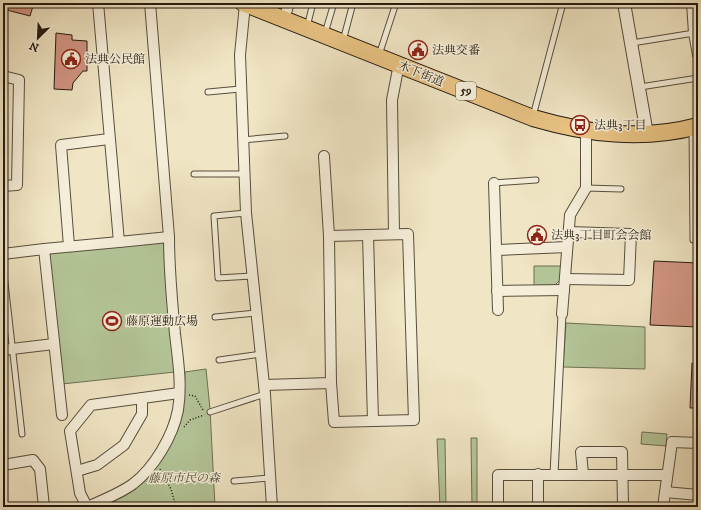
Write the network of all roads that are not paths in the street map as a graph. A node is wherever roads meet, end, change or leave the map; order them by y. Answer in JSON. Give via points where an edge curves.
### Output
{"nodes":[{"id":1,"x":98,"y":3,"type":"edge"},
{"id":2,"x":150,"y":3,"type":"edge"},
{"id":3,"x":244,"y":3,"type":"edge"},
{"id":4,"x":289,"y":3,"type":"edge"},
{"id":5,"x":313,"y":3,"type":"edge"},
{"id":6,"x":334,"y":3,"type":"edge"},
{"id":7,"x":353,"y":3,"type":"edge"},
{"id":8,"x":396,"y":3,"type":"edge"},
{"id":9,"x":563,"y":3,"type":"edge"},
{"id":10,"x":624,"y":3,"type":"edge"},
{"id":11,"x":692,"y":3,"type":"edge"},
{"id":12,"x":284,"y":19,"type":"junction"},
{"id":13,"x":306,"y":28,"type":"junction"},
{"id":14,"x":694,"y":33,"type":"junction"},
{"id":15,"x":324,"y":35,"type":"junction"},
{"id":16,"x":343,"y":42,"type":"junction"},
{"id":17,"x":631,"y":44,"type":"junction"},
{"id":18,"x":698,"y":55,"type":"edge"},
{"id":19,"x":378,"y":56,"type":"junction"},
{"id":20,"x":399,"y":64,"type":"junction"},
{"id":21,"x":3,"y":76,"type":"edge"},
{"id":22,"x":698,"y":78,"type":"edge"},
{"id":23,"x":638,"y":88,"type":"junction"},
{"id":24,"x":240,"y":89,"type":"junction"},
{"id":25,"x":208,"y":92,"type":"dead end"},
{"id":26,"x":533,"y":118,"type":"junction"},
{"id":27,"x":695,"y":126,"type":"edge"},
{"id":28,"x":586,"y":131,"type":"junction"},
{"id":29,"x":647,"y":134,"type":"junction"},
{"id":30,"x":285,"y":136,"type":"dead end"},
{"id":31,"x":109,"y":139,"type":"junction"},
{"id":32,"x":242,"y":140,"type":"junction"},
{"id":33,"x":324,"y":156,"type":"dead end"},
{"id":34,"x":194,"y":174,"type":"dead end"},
{"id":35,"x":244,"y":174,"type":"junction"},
{"id":36,"x":536,"y":180,"type":"dead end"},
{"id":37,"x":494,"y":183,"type":"joint"},
{"id":38,"x":3,"y":186,"type":"edge"},
{"id":39,"x":586,"y":188,"type":"junction"},
{"id":40,"x":621,"y":189,"type":"dead end"},
{"id":41,"x":246,"y":213,"type":"junction"},
{"id":42,"x":569,"y":232,"type":"junction"},
{"id":43,"x":394,"y":234,"type":"junction"},
{"id":44,"x":368,"y":235,"type":"junction"},
{"id":45,"x":328,"y":236,"type":"junction"},
{"id":46,"x":169,"y":237,"type":"junction"},
{"id":47,"x":693,"y":240,"type":"dead end"},
{"id":48,"x":119,"y":242,"type":"junction"},
{"id":49,"x":69,"y":246,"type":"junction"},
{"id":50,"x":567,"y":247,"type":"junction"},
{"id":51,"x":44,"y":248,"type":"junction"},
{"id":52,"x":496,"y":250,"type":"junction"},
{"id":53,"x":3,"y":254,"type":"edge"},
{"id":54,"x":3,"y":264,"type":"edge"},
{"id":55,"x":252,"y":276,"type":"junction"},
{"id":56,"x":565,"y":279,"type":"junction"},
{"id":57,"x":564,"y":290,"type":"junction"},
{"id":58,"x":498,"y":291,"type":"junction"},
{"id":59,"x":498,"y":310,"type":"dead end"},
{"id":60,"x":256,"y":313,"type":"junction"},
{"id":61,"x":562,"y":314,"type":"joint"},
{"id":62,"x":216,"y":318,"type":"dead end"},
{"id":63,"x":54,"y":344,"type":"junction"},
{"id":64,"x":8,"y":349,"type":"edge"},
{"id":65,"x":261,"y":354,"type":"junction"},
{"id":66,"x":219,"y":360,"type":"dead end"},
{"id":67,"x":331,"y":383,"type":"junction"},
{"id":68,"x":264,"y":389,"type":"junction"},
{"id":69,"x":182,"y":395,"type":"junction"},
{"id":70,"x":142,"y":398,"type":"junction"},
{"id":71,"x":210,"y":412,"type":"road end"},
{"id":72,"x":62,"y":415,"type":"dead end"},
{"id":73,"x":373,"y":421,"type":"junction"},
{"id":74,"x":22,"y":434,"type":"dead end"},
{"id":75,"x":698,"y":444,"type":"edge"},
{"id":76,"x":3,"y":465,"type":"edge"},
{"id":77,"x":77,"y":471,"type":"junction"},
{"id":78,"x":538,"y":474,"type":"junction"},
{"id":79,"x":554,"y":474,"type":"junction"},
{"id":80,"x":583,"y":474,"type":"junction"},
{"id":81,"x":624,"y":475,"type":"junction"},
{"id":82,"x":667,"y":475,"type":"junction"},
{"id":83,"x":270,"y":478,"type":"junction"},
{"id":84,"x":234,"y":481,"type":"dead end"},
{"id":85,"x":665,"y":492,"type":"junction"},
{"id":86,"x":698,"y":494,"type":"edge"},
{"id":87,"x":44,"y":507,"type":"edge"},
{"id":88,"x":87,"y":507,"type":"edge"},
{"id":89,"x":272,"y":507,"type":"edge"},
{"id":90,"x":498,"y":507,"type":"edge"},
{"id":91,"x":538,"y":507,"type":"edge"},
{"id":92,"x":623,"y":507,"type":"edge"},
{"id":93,"x":663,"y":507,"type":"edge"}],
"edges":[{"from":1,"to":31,"type":"street"},
{"from":2,"to":46,"type":"street"},
{"from":3,"to":12,"type":"main road","name":"木下街道","number":"59"},
{"from":3,"to":24,"type":"street"},
{"from":4,"to":12,"type":"street"},
{"from":5,"to":13,"type":"lane"},
{"from":6,"to":15,"type":"lane"},
{"from":7,"to":16,"type":"lane"},
{"from":8,"to":19,"type":"lane"},
{"from":9,"to":26,"type":"lane"},
{"from":10,"to":17,"type":"street"},
{"from":11,"to":14,"type":"street"},
{"from":12,"to":13,"type":"main road","name":"木下街道","number":"59"},
{"from":13,"to":15,"type":"main road","name":"木下街道","number":"59"},
{"from":14,"to":17,"type":"lane"},
{"from":14,"to":18,"type":"street"},
{"from":15,"to":16,"type":"main road","name":"木下街道","number":"59"},
{"from":16,"to":19,"type":"main road","name":"木下街道","number":"59"},
{"from":17,"to":23,"type":"street"},
{"from":19,"to":20,"type":"main road","name":"木下街道","number":"59"},
{"from":20,"to":26,"type":"main road","name":"木下街道","number":"59"},
{"from":20,"to":43,"type":"street","via":[[392,100]]},
{"from":21,"to":38,"type":"street","via":[[20,80],[17,185]]},
{"from":22,"to":23,"type":"lane"},
{"from":23,"to":29,"type":"street"},
{"from":24,"to":25,"type":"lane"},
{"from":24,"to":32,"type":"street"},
{"from":26,"to":28,"type":"main road","name":"木下街道","number":"59"},
{"from":27,"to":29,"type":"main road","name":"木下街道","number":"59"},
{"from":27,"to":47,"type":"lane"},
{"from":28,"to":29,"type":"main road","name":"木下街道","number":"59","via":[[616,135]]},
{"from":28,"to":39,"type":"street"},
{"from":30,"to":32,"type":"lane"},
{"from":31,"to":48,"type":"street"},
{"from":31,"to":49,"type":"street","via":[[61,145]]},
{"from":32,"to":35,"type":"street"},
{"from":33,"to":45,"type":"street"},
{"from":34,"to":35,"type":"lane"},
{"from":35,"to":41,"type":"street"},
{"from":36,"to":37,"type":"lane"},
{"from":37,"to":52,"type":"street"},
{"from":39,"to":40,"type":"lane"},
{"from":39,"to":42,"type":"street","via":[[570,215]]},
{"from":41,"to":55,"type":"street"},
{"from":41,"to":55,"type":"lane","via":[[214,216],[218,278]]},
{"from":42,"to":50,"type":"street"},
{"from":42,"to":56,"type":"street","via":[[631,234],[629,280]]},
{"from":43,"to":44,"type":"street"},
{"from":43,"to":73,"type":"street","via":[[408,234],[414,420]]},
{"from":44,"to":45,"type":"street"},
{"from":44,"to":73,"type":"street"},
{"from":45,"to":67,"type":"street"},
{"from":46,"to":48,"type":"street"},
{"from":46,"to":69,"type":"street","via":[[169,270]]},
{"from":48,"to":49,"type":"street"},
{"from":49,"to":51,"type":"street"},
{"from":50,"to":52,"type":"street"},
{"from":50,"to":56,"type":"street"},
{"from":51,"to":53,"type":"street"},
{"from":51,"to":63,"type":"street"},
{"from":52,"to":58,"type":"street"},
{"from":54,"to":64,"type":"lane"},
{"from":55,"to":60,"type":"street"},
{"from":56,"to":57,"type":"street"},
{"from":57,"to":58,"type":"street"},
{"from":57,"to":61,"type":"street"},
{"from":58,"to":59,"type":"street"},
{"from":60,"to":62,"type":"lane"},
{"from":60,"to":65,"type":"street"},
{"from":61,"to":79,"type":"street"},
{"from":63,"to":64,"type":"street"},
{"from":63,"to":72,"type":"street"},
{"from":64,"to":74,"type":"lane"},
{"from":65,"to":66,"type":"lane"},
{"from":65,"to":68,"type":"street"},
{"from":67,"to":68,"type":"street"},
{"from":67,"to":73,"type":"street","via":[[334,422]]},
{"from":68,"to":71,"type":"lane"},
{"from":68,"to":83,"type":"street"},
{"from":69,"to":70,"type":"street"},
{"from":69,"to":88,"type":"street","via":[[175,422],[149,468],[124,490]]},
{"from":70,"to":77,"type":"street","via":[[142,414],[124,445],[97,465]]},
{"from":70,"to":77,"type":"street","via":[[91,405],[70,431]]},
{"from":75,"to":82,"type":"street","via":[[672,442]]},
{"from":76,"to":87,"type":"street","via":[[33,460],[40,469]]},
{"from":77,"to":88,"type":"street","via":[[80,493]]},
{"from":78,"to":79,"type":"street"},
{"from":78,"to":90,"type":"street","via":[[498,475]]},
{"from":78,"to":91,"type":"street"},
{"from":79,"to":80,"type":"street"},
{"from":80,"to":81,"type":"street"},
{"from":80,"to":81,"type":"street","via":[[581,452],[622,452]]},
{"from":81,"to":82,"type":"street"},
{"from":81,"to":92,"type":"street"},
{"from":82,"to":85,"type":"street"},
{"from":83,"to":84,"type":"lane"},
{"from":83,"to":89,"type":"street"},
{"from":85,"to":86,"type":"street"},
{"from":85,"to":93,"type":"street"}]}
